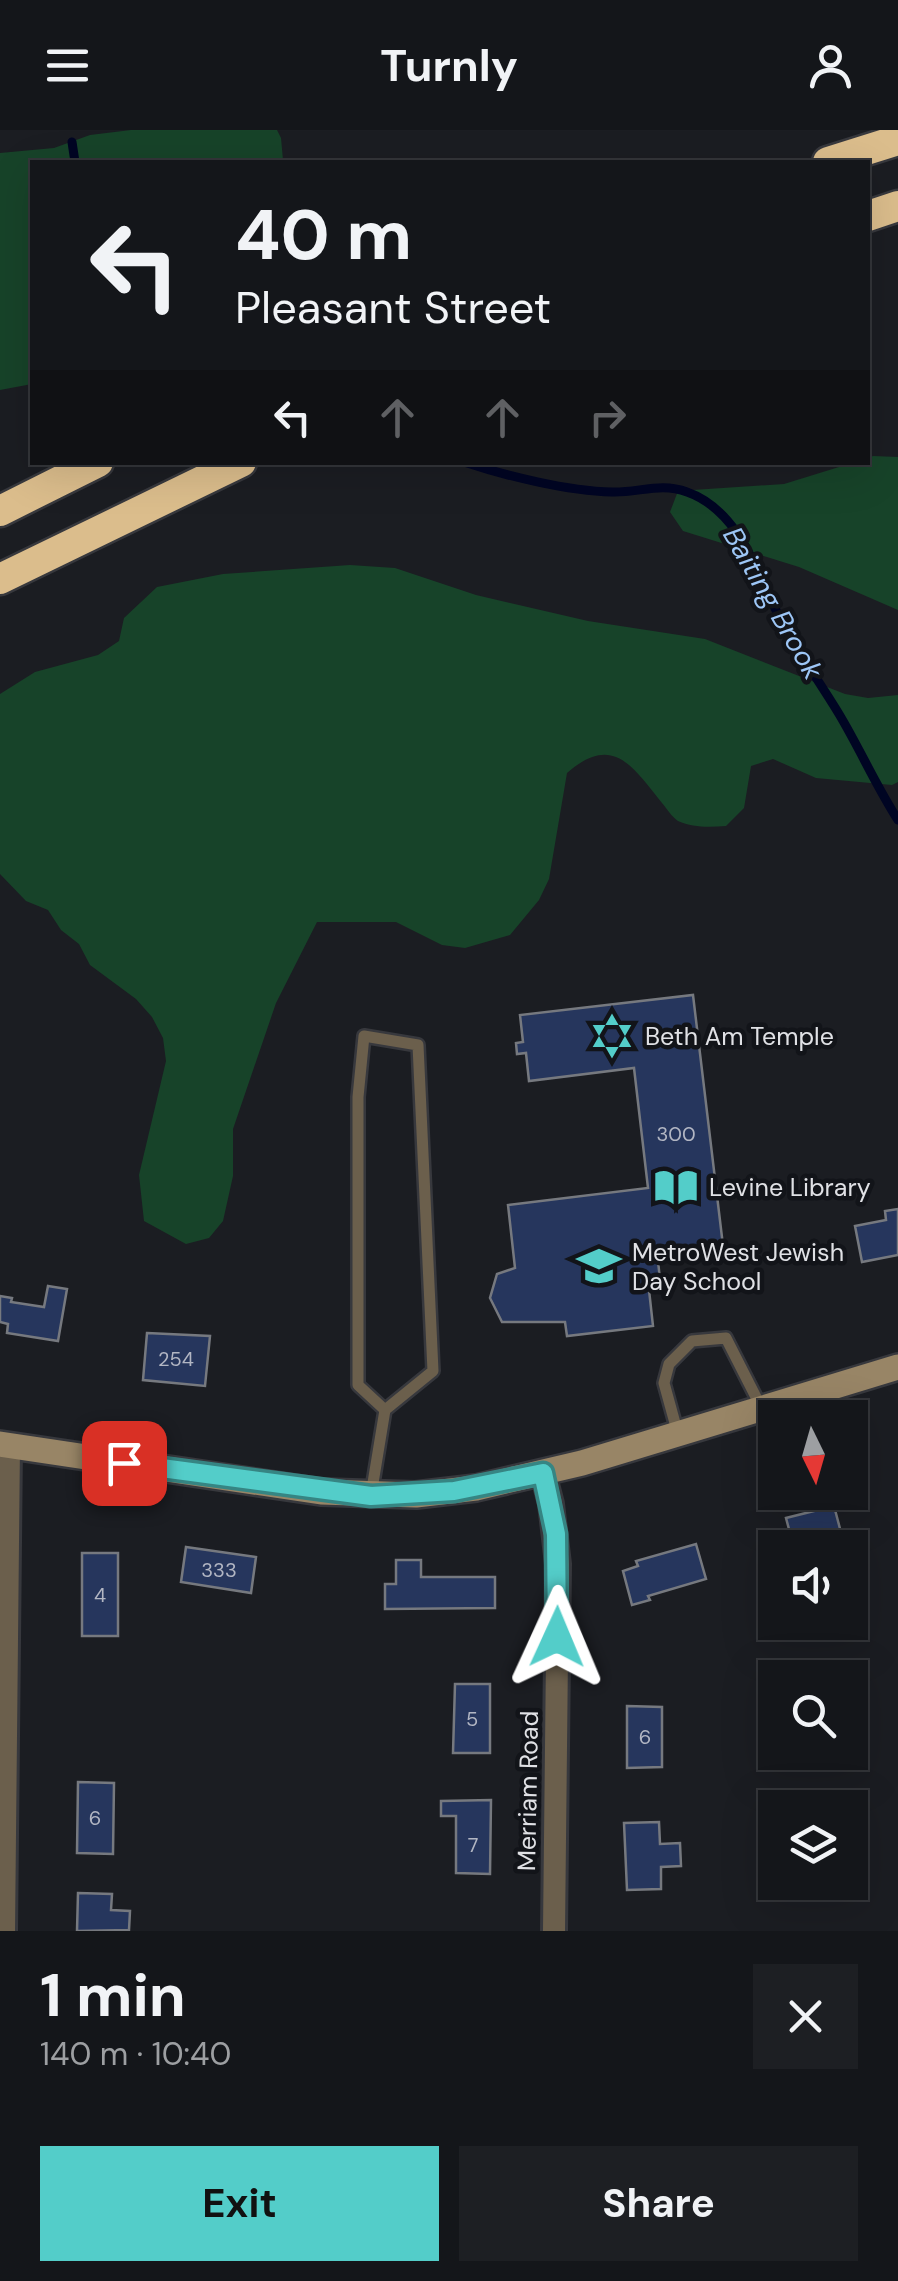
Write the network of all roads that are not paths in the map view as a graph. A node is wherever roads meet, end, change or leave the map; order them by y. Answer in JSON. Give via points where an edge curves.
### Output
{"nodes":[{"id":1,"x":898,"y":140,"type":"edge"},
{"id":2,"x":834,"y":160,"type":"edge"},
{"id":3,"x":898,"y":206,"type":"edge"},
{"id":4,"x":870,"y":215,"type":"edge"},
{"id":5,"x":92,"y":465,"type":"edge"},
{"id":6,"x":235,"y":465,"type":"edge"},
{"id":7,"x":0,"y":511,"type":"edge"},
{"id":8,"x":0,"y":579,"type":"edge"},
{"id":9,"x":898,"y":1367,"type":"edge"},
{"id":10,"x":758,"y":1400,"type":"edge"},
{"id":11,"x":789,"y":1400,"type":"edge"},
{"id":12,"x":758,"y":1409,"type":"edge"},
{"id":13,"x":385,"y":1410,"type":"junction"},
{"id":14,"x":678,"y":1434,"type":"junction"},
{"id":15,"x":5,"y":1445,"type":"edge"},
{"id":16,"x":543,"y":1473,"type":"junction"},
{"id":17,"x":371,"y":1496,"type":"junction"},
{"id":18,"x":4,"y":1931,"type":"edge"},
{"id":19,"x":554,"y":1931,"type":"edge"}],
"edges":[{"from":1,"to":2,"type":"highway"},
{"from":3,"to":4,"type":"highway"},
{"from":5,"to":7,"type":"highway"},
{"from":6,"to":8,"type":"highway"},
{"from":9,"to":11,"type":"main road"},
{"from":10,"to":14,"type":"lane","via":[[726,1338],[692,1341],[669,1364],[664,1383]]},
{"from":12,"to":14,"type":"main road"},
{"from":13,"to":13,"type":"lane","via":[[433,1371],[418,1045],[364,1036],[358,1385]]},
{"from":13,"to":17,"type":"lane"},
{"from":14,"to":16,"type":"main road"},
{"from":15,"to":17,"type":"main road"},
{"from":15,"to":18,"type":"street"},
{"from":16,"to":17,"type":"main road","via":[[454,1491]]},
{"from":16,"to":19,"type":"street","name":"Merriam Road","via":[[558,1564]]}]}
